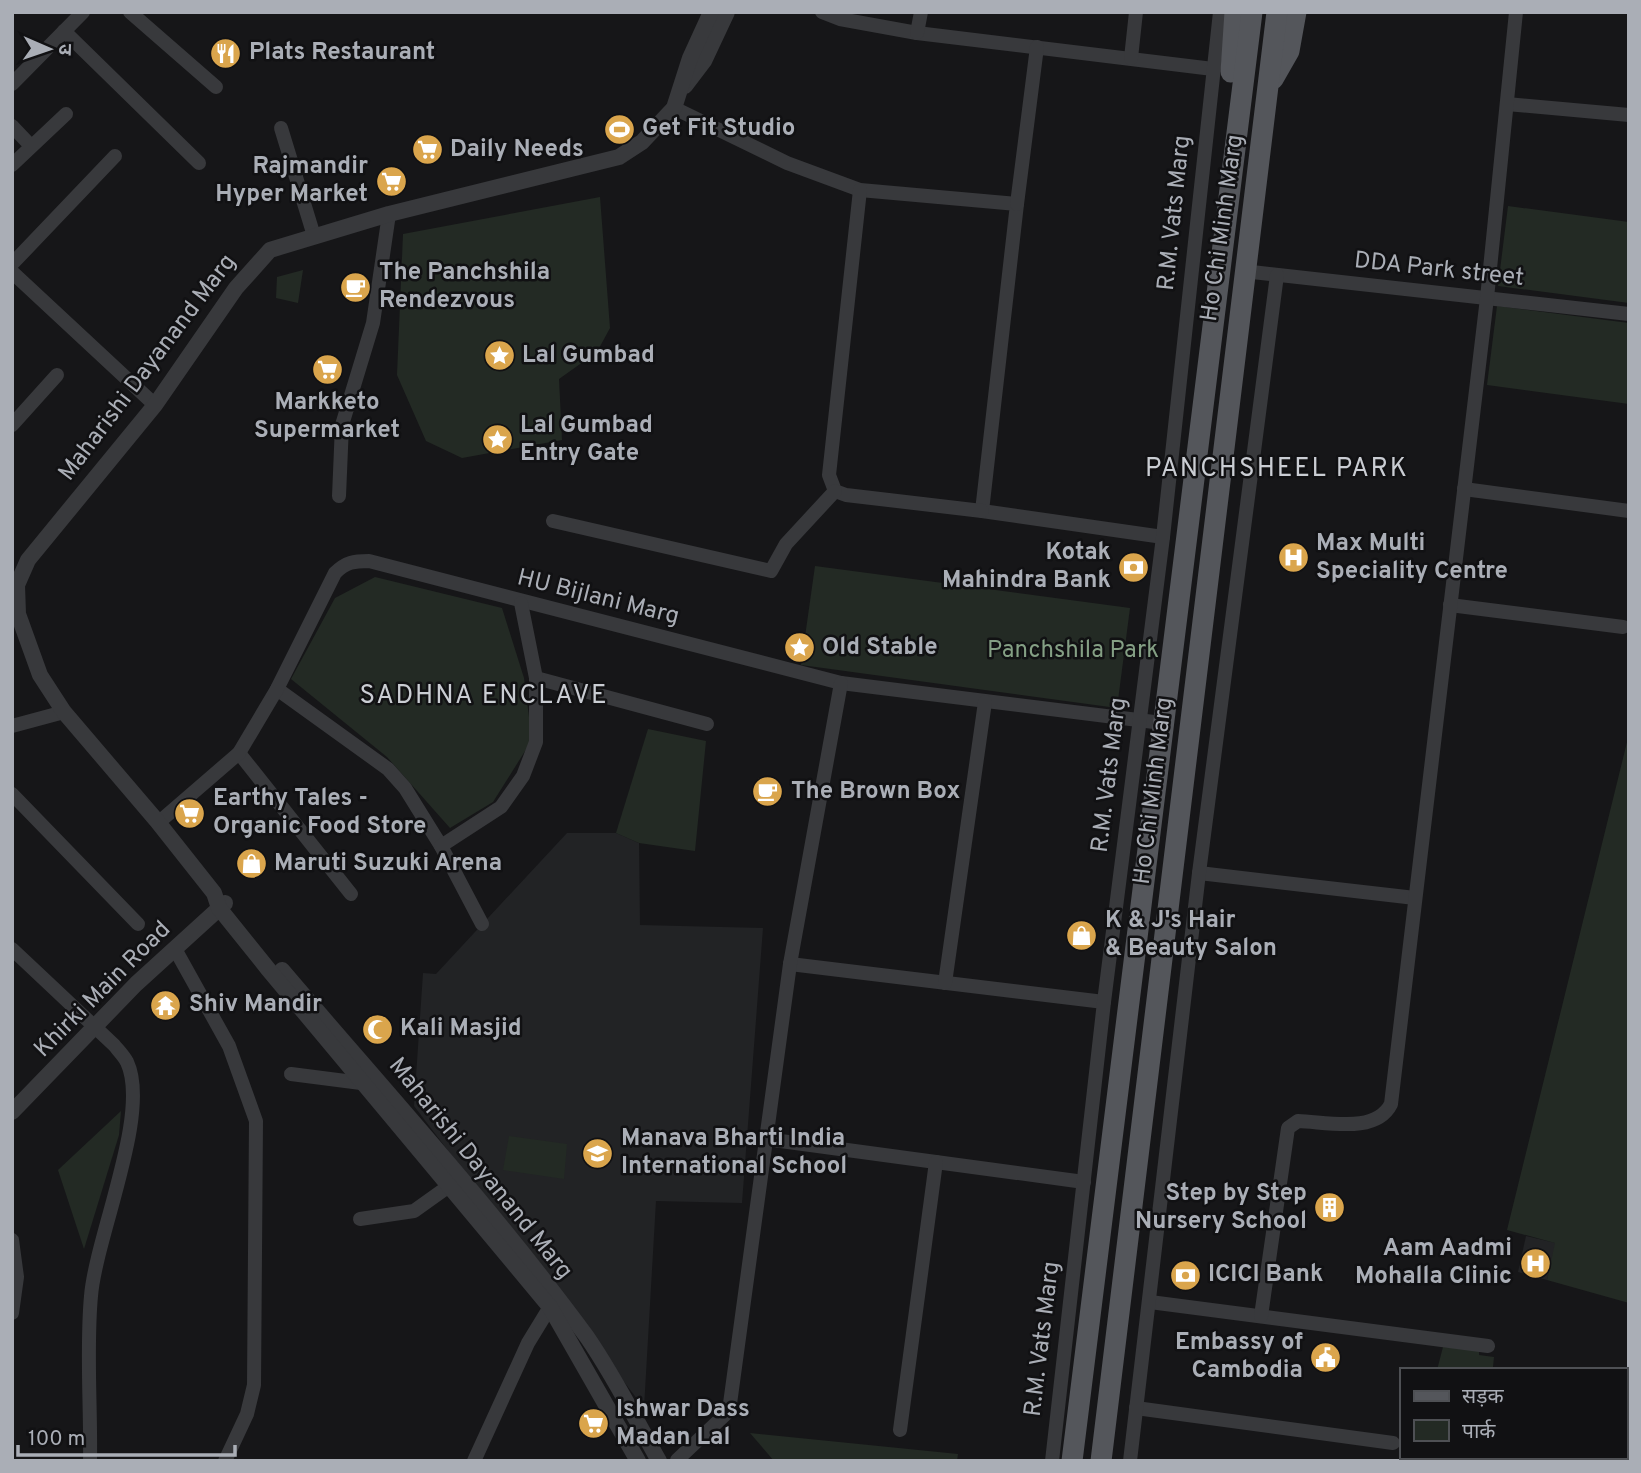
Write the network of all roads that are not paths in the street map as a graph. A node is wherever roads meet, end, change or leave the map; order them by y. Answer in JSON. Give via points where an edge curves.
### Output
{"nodes":[{"id":1,"x":83,"y":12,"type":"edge"},
{"id":2,"x":130,"y":12,"type":"edge"},
{"id":3,"x":711,"y":12,"type":"edge"},
{"id":4,"x":727,"y":12,"type":"edge"},
{"id":5,"x":822,"y":12,"type":"edge"},
{"id":6,"x":921,"y":12,"type":"edge"},
{"id":7,"x":1136,"y":12,"type":"edge"},
{"id":8,"x":1220,"y":12,"type":"edge"},
{"id":9,"x":1235,"y":12,"type":"edge"},
{"id":10,"x":1252,"y":12,"type":"edge"},
{"id":11,"x":1277,"y":12,"type":"edge"},
{"id":12,"x":1296,"y":12,"type":"edge"},
{"id":13,"x":1516,"y":12,"type":"edge"},
{"id":14,"x":840,"y":16,"type":"edge"},
{"id":15,"x":64,"y":31,"type":"junction"},
{"id":16,"x":917,"y":33,"type":"junction"},
{"id":17,"x":1037,"y":47,"type":"junction"},
{"id":18,"x":1130,"y":58,"type":"junction"},
{"id":19,"x":1213,"y":69,"type":"junction"},
{"id":20,"x":12,"y":84,"type":"edge"},
{"id":21,"x":216,"y":87,"type":"dead end"},
{"id":22,"x":1269,"y":87,"type":"junction"},
{"id":23,"x":683,"y":89,"type":"junction"},
{"id":24,"x":1507,"y":104,"type":"junction"},
{"id":25,"x":674,"y":108,"type":"junction"},
{"id":26,"x":66,"y":114,"type":"dead end"},
{"id":27,"x":1629,"y":115,"type":"edge"},
{"id":28,"x":12,"y":126,"type":"edge"},
{"id":29,"x":281,"y":128,"type":"dead end"},
{"id":30,"x":1235,"y":140,"type":"junction"},
{"id":31,"x":31,"y":146,"type":"junction"},
{"id":32,"x":115,"y":156,"type":"dead end"},
{"id":33,"x":199,"y":163,"type":"dead end"},
{"id":34,"x":12,"y":165,"type":"edge"},
{"id":35,"x":860,"y":190,"type":"junction"},
{"id":36,"x":1017,"y":204,"type":"junction"},
{"id":37,"x":389,"y":214,"type":"junction"},
{"id":38,"x":314,"y":236,"type":"junction"},
{"id":39,"x":12,"y":264,"type":"edge"},
{"id":40,"x":1243,"y":271,"type":"junction"},
{"id":41,"x":12,"y":272,"type":"edge"},
{"id":42,"x":1277,"y":275,"type":"junction"},
{"id":43,"x":1486,"y":298,"type":"junction"},
{"id":44,"x":1629,"y":314,"type":"edge"},
{"id":45,"x":57,"y":375,"type":"dead end"},
{"id":46,"x":155,"y":405,"type":"junction"},
{"id":47,"x":12,"y":425,"type":"edge"},
{"id":48,"x":1464,"y":489,"type":"junction"},
{"id":49,"x":835,"y":491,"type":"junction"},
{"id":50,"x":339,"y":496,"type":"dead end"},
{"id":51,"x":982,"y":511,"type":"junction"},
{"id":52,"x":1629,"y":511,"type":"edge"},
{"id":53,"x":553,"y":521,"type":"dead end"},
{"id":54,"x":1163,"y":537,"type":"junction"},
{"id":55,"x":521,"y":603,"type":"junction"},
{"id":56,"x":1450,"y":605,"type":"junction"},
{"id":57,"x":1623,"y":627,"type":"dead end"},
{"id":58,"x":536,"y":678,"type":"junction"},
{"id":59,"x":841,"y":683,"type":"junction"},
{"id":60,"x":277,"y":689,"type":"junction"},
{"id":61,"x":985,"y":702,"type":"junction"},
{"id":62,"x":64,"y":712,"type":"junction"},
{"id":63,"x":1140,"y":721,"type":"junction"},
{"id":64,"x":1162,"y":723,"type":"junction"},
{"id":65,"x":708,"y":724,"type":"dead end"},
{"id":66,"x":12,"y":726,"type":"edge"},
{"id":67,"x":239,"y":753,"type":"junction"},
{"id":68,"x":12,"y":794,"type":"edge"},
{"id":69,"x":158,"y":822,"type":"junction"},
{"id":70,"x":441,"y":846,"type":"junction"},
{"id":71,"x":1199,"y":873,"type":"junction"},
{"id":72,"x":351,"y":894,"type":"dead end"},
{"id":73,"x":1415,"y":898,"type":"junction"},
{"id":74,"x":220,"y":901,"type":"junction"},
{"id":75,"x":138,"y":924,"type":"dead end"},
{"id":76,"x":482,"y":924,"type":"dead end"},
{"id":77,"x":12,"y":949,"type":"edge"},
{"id":78,"x":175,"y":949,"type":"junction"},
{"id":79,"x":790,"y":964,"type":"junction"},
{"id":80,"x":945,"y":983,"type":"junction"},
{"id":81,"x":1104,"y":1002,"type":"junction"},
{"id":82,"x":97,"y":1027,"type":"junction"},
{"id":83,"x":291,"y":1074,"type":"dead end"},
{"id":84,"x":361,"y":1083,"type":"junction"},
{"id":85,"x":14,"y":1108,"type":"edge"},
{"id":86,"x":766,"y":1139,"type":"junction"},
{"id":87,"x":936,"y":1162,"type":"junction"},
{"id":88,"x":1084,"y":1182,"type":"junction"},
{"id":89,"x":449,"y":1186,"type":"junction"},
{"id":90,"x":360,"y":1219,"type":"dead end"},
{"id":91,"x":12,"y":1240,"type":"edge"},
{"id":92,"x":1150,"y":1302,"type":"junction"},
{"id":93,"x":550,"y":1307,"type":"junction"},
{"id":94,"x":12,"y":1310,"type":"edge"},
{"id":95,"x":1261,"y":1316,"type":"junction"},
{"id":96,"x":582,"y":1344,"type":"junction"},
{"id":97,"x":1488,"y":1346,"type":"dead end"},
{"id":98,"x":1136,"y":1408,"type":"junction"},
{"id":99,"x":900,"y":1430,"type":"dead end"},
{"id":100,"x":1392,"y":1443,"type":"dead end"},
{"id":101,"x":677,"y":1460,"type":"edge"},
{"id":102,"x":90,"y":1461,"type":"edge"},
{"id":103,"x":225,"y":1461,"type":"edge"},
{"id":104,"x":474,"y":1461,"type":"edge"},
{"id":105,"x":638,"y":1461,"type":"edge"},
{"id":106,"x":659,"y":1461,"type":"edge"},
{"id":107,"x":1052,"y":1461,"type":"edge"},
{"id":108,"x":1072,"y":1461,"type":"edge"},
{"id":109,"x":1101,"y":1461,"type":"edge"},
{"id":110,"x":1130,"y":1461,"type":"edge"}],
"edges":[{"from":1,"to":15,"type":"street"},
{"from":2,"to":21,"type":"street"},
{"from":3,"to":23,"type":"street","name":"Maharishi Dayanand Marg","via":[[690,58]]},
{"from":4,"to":23,"type":"street","name":"Maharishi Dayanand Marg","via":[[704,61]]},
{"from":5,"to":14,"type":"street"},
{"from":6,"to":16,"type":"street"},
{"from":7,"to":18,"type":"street"},
{"from":8,"to":19,"type":"street","name":"R.M. Vats Marg"},
{"from":9,"to":30,"type":"main road","via":[[1228,97]]},
{"from":10,"to":30,"type":"main road","name":"Ho Chi Minh Marg"},
{"from":11,"to":22,"type":"main road","name":"Ho Chi Minh Marg"},
{"from":12,"to":22,"type":"main road","via":[[1289,51]]},
{"from":13,"to":24,"type":"street"},
{"from":14,"to":16,"type":"street"},
{"from":15,"to":20,"type":"street"},
{"from":15,"to":33,"type":"street"},
{"from":16,"to":17,"type":"street"},
{"from":17,"to":18,"type":"street"},
{"from":17,"to":36,"type":"street"},
{"from":18,"to":19,"type":"street"},
{"from":19,"to":54,"type":"street","name":"R.M. Vats Marg"},
{"from":22,"to":40,"type":"main road","name":"Ho Chi Minh Marg"},
{"from":23,"to":25,"type":"street","name":"Maharishi Dayanand Marg"},
{"from":24,"to":27,"type":"street"},
{"from":24,"to":43,"type":"street"},
{"from":25,"to":35,"type":"street","via":[[787,163]]},
{"from":25,"to":37,"type":"street","name":"Maharishi Dayanand Marg","via":[[642,142],[608,162]]},
{"from":26,"to":31,"type":"street"},
{"from":28,"to":31,"type":"street"},
{"from":29,"to":38,"type":"street"},
{"from":30,"to":64,"type":"main road","name":"Ho Chi Minh Marg"},
{"from":31,"to":34,"type":"street"},
{"from":32,"to":39,"type":"street"},
{"from":35,"to":36,"type":"street"},
{"from":35,"to":49,"type":"street","via":[[830,475]]},
{"from":36,"to":51,"type":"street"},
{"from":37,"to":38,"type":"street","name":"Maharishi Dayanand Marg"},
{"from":37,"to":50,"type":"street","via":[[373,323],[342,425]]},
{"from":38,"to":46,"type":"street","name":"Maharishi Dayanand Marg","via":[[281,245],[257,261]]},
{"from":40,"to":42,"type":"street","name":"DDA Park street"},
{"from":40,"to":109,"type":"main road","name":"Ho Chi Minh Marg"},
{"from":41,"to":46,"type":"street"},
{"from":42,"to":43,"type":"street","name":"DDA Park street"},
{"from":42,"to":71,"type":"street"},
{"from":43,"to":44,"type":"street","name":"DDA Park street"},
{"from":43,"to":48,"type":"street"},
{"from":45,"to":47,"type":"street"},
{"from":46,"to":62,"type":"street","name":"Maharishi Dayanand Marg","via":[[28,560],[18,585],[18,614],[27,645]]},
{"from":48,"to":52,"type":"street"},
{"from":48,"to":56,"type":"street"},
{"from":49,"to":51,"type":"street"},
{"from":49,"to":53,"type":"street","via":[[786,544],[771,571]]},
{"from":51,"to":54,"type":"street"},
{"from":54,"to":63,"type":"street","name":"R.M. Vats Marg"},
{"from":55,"to":58,"type":"street"},
{"from":55,"to":59,"type":"street","name":"HU Bijlani Marg"},
{"from":55,"to":60,"type":"street","name":"HU Bijlani Marg","via":[[369,561],[344,564],[335,573]]},
{"from":56,"to":57,"type":"street"},
{"from":56,"to":73,"type":"street"},
{"from":58,"to":65,"type":"street"},
{"from":58,"to":70,"type":"street","via":[[536,743],[523,776],[501,807]]},
{"from":59,"to":61,"type":"street","name":"HU Bijlani Marg"},
{"from":59,"to":79,"type":"street"},
{"from":60,"to":67,"type":"street","name":"HU Bijlani Marg"},
{"from":60,"to":70,"type":"street","via":[[388,769]]},
{"from":61,"to":63,"type":"street","name":"HU Bijlani Marg"},
{"from":61,"to":80,"type":"street"},
{"from":62,"to":66,"type":"street"},
{"from":62,"to":69,"type":"street","name":"Maharishi Dayanand Marg"},
{"from":63,"to":64,"type":"street","name":"HU Bijlani Marg"},
{"from":63,"to":81,"type":"street","name":"R.M. Vats Marg"},
{"from":64,"to":108,"type":"main road","name":"Ho Chi Minh Marg"},
{"from":67,"to":69,"type":"street","name":"HU Bijlani Marg"},
{"from":67,"to":72,"type":"street"},
{"from":68,"to":75,"type":"street"},
{"from":69,"to":74,"type":"street","name":"Maharishi Dayanand Marg"},
{"from":70,"to":76,"type":"street"},
{"from":71,"to":73,"type":"street"},
{"from":71,"to":92,"type":"street"},
{"from":73,"to":95,"type":"street","via":[[1391,1104],[1385,1116],[1374,1123],[1298,1122],[1288,1128]]},
{"from":74,"to":78,"type":"street","name":"Khirki Main Road"},
{"from":74,"to":84,"type":"street","name":"Maharishi Dayanand Marg"},
{"from":74,"to":96,"type":"street","name":"Maharishi Dayanand Marg","via":[[393,1096]]},
{"from":77,"to":82,"type":"street"},
{"from":78,"to":82,"type":"street","name":"Khirki Main Road"},
{"from":78,"to":103,"type":"street","via":[[229,1046],[256,1121],[254,1385],[247,1414]]},
{"from":79,"to":80,"type":"street"},
{"from":79,"to":86,"type":"street"},
{"from":80,"to":81,"type":"street"},
{"from":81,"to":88,"type":"street","name":"R.M. Vats Marg"},
{"from":82,"to":85,"type":"street","name":"Khirki Main Road"},
{"from":82,"to":102,"type":"street","via":[[127,1061],[132,1079],[130,1131],[95,1258],[90,1298]]},
{"from":83,"to":84,"type":"street"},
{"from":84,"to":89,"type":"street","name":"Maharishi Dayanand Marg"},
{"from":86,"to":87,"type":"street"},
{"from":86,"to":101,"type":"street","via":[[729,1411]]},
{"from":87,"to":88,"type":"street"},
{"from":87,"to":99,"type":"street"},
{"from":88,"to":107,"type":"street","name":"R.M. Vats Marg"},
{"from":89,"to":90,"type":"street","via":[[414,1212]]},
{"from":89,"to":93,"type":"street","name":"Maharishi Dayanand Marg"},
{"from":91,"to":94,"type":"street","via":[[17,1277]]},
{"from":92,"to":95,"type":"street"},
{"from":92,"to":98,"type":"street"},
{"from":93,"to":96,"type":"street","name":"Maharishi Dayanand Marg"},
{"from":93,"to":104,"type":"street","via":[[528,1343]]},
{"from":95,"to":97,"type":"street"},
{"from":96,"to":105,"type":"street","name":"Maharishi Dayanand Marg"},
{"from":96,"to":106,"type":"street","name":"Maharishi Dayanand Marg"},
{"from":98,"to":100,"type":"street"},
{"from":98,"to":110,"type":"street"}]}
